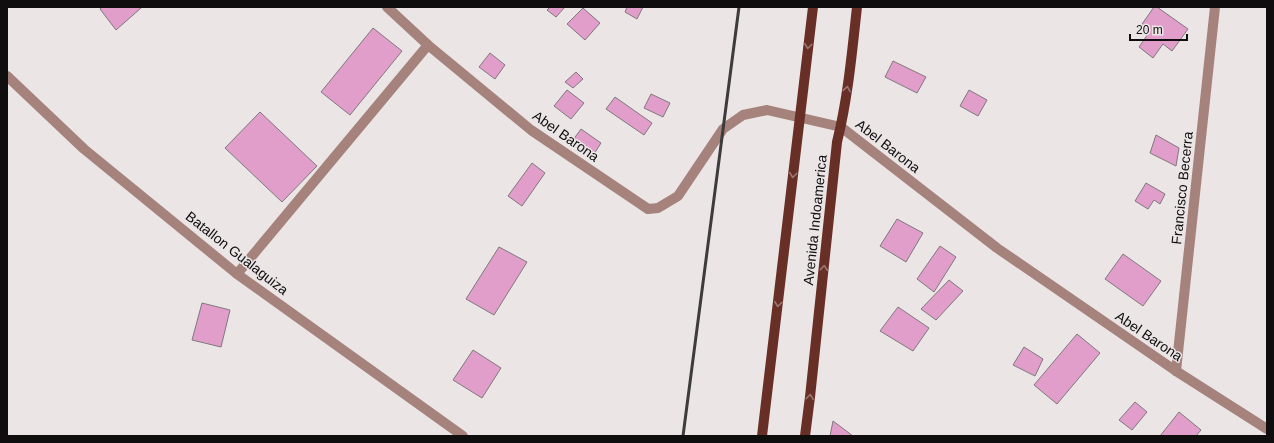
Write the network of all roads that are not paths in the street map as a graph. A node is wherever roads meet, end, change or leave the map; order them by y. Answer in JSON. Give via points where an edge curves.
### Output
{"nodes":[{"id":1,"x":387,"y":7,"type":"edge"},
{"id":2,"x":813,"y":7,"type":"edge"},
{"id":3,"x":857,"y":7,"type":"edge"},
{"id":4,"x":1216,"y":7,"type":"edge"},
{"id":5,"x":428,"y":45,"type":"junction"},
{"id":6,"x":7,"y":76,"type":"edge"},
{"id":7,"x":800,"y":118,"type":"junction"},
{"id":8,"x":841,"y":127,"type":"junction"},
{"id":9,"x":237,"y":274,"type":"junction"},
{"id":10,"x":1176,"y":371,"type":"junction"},
{"id":11,"x":1267,"y":429,"type":"edge"},
{"id":12,"x":462,"y":436,"type":"edge"},
{"id":13,"x":762,"y":436,"type":"edge"},
{"id":14,"x":805,"y":436,"type":"edge"}],
"edges":[{"from":1,"to":5,"type":"street","name":"Abel Barona"},
{"from":2,"to":7,"type":"main road","name":"Avenida Indoamerica","one_way":true},
{"from":8,"to":3,"type":"main road","name":"Avenida Indoamerica","one_way":true},
{"from":4,"to":10,"type":"street","name":"Francisco Becerra"},
{"from":5,"to":7,"type":"street","name":"Abel Barona","via":[[531,130],[648,209],[658,208],[678,196],[723,129],[743,115],[767,110]]},
{"from":5,"to":9,"type":"street"},
{"from":6,"to":9,"type":"street","name":"Batallon Gualaguiza","via":[[84,149]]},
{"from":7,"to":8,"type":"street","name":"Abel Barona"},
{"from":7,"to":13,"type":"main road","name":"Avenida Indoamerica","one_way":true},
{"from":8,"to":10,"type":"street","name":"Abel Barona","via":[[997,248]]},
{"from":14,"to":8,"type":"main road","name":"Avenida Indoamerica","one_way":true,"via":[[837,142]]},
{"from":9,"to":12,"type":"street","name":"Batallon Gualaguiza"},
{"from":10,"to":11,"type":"street","name":"Abel Barona"}]}
